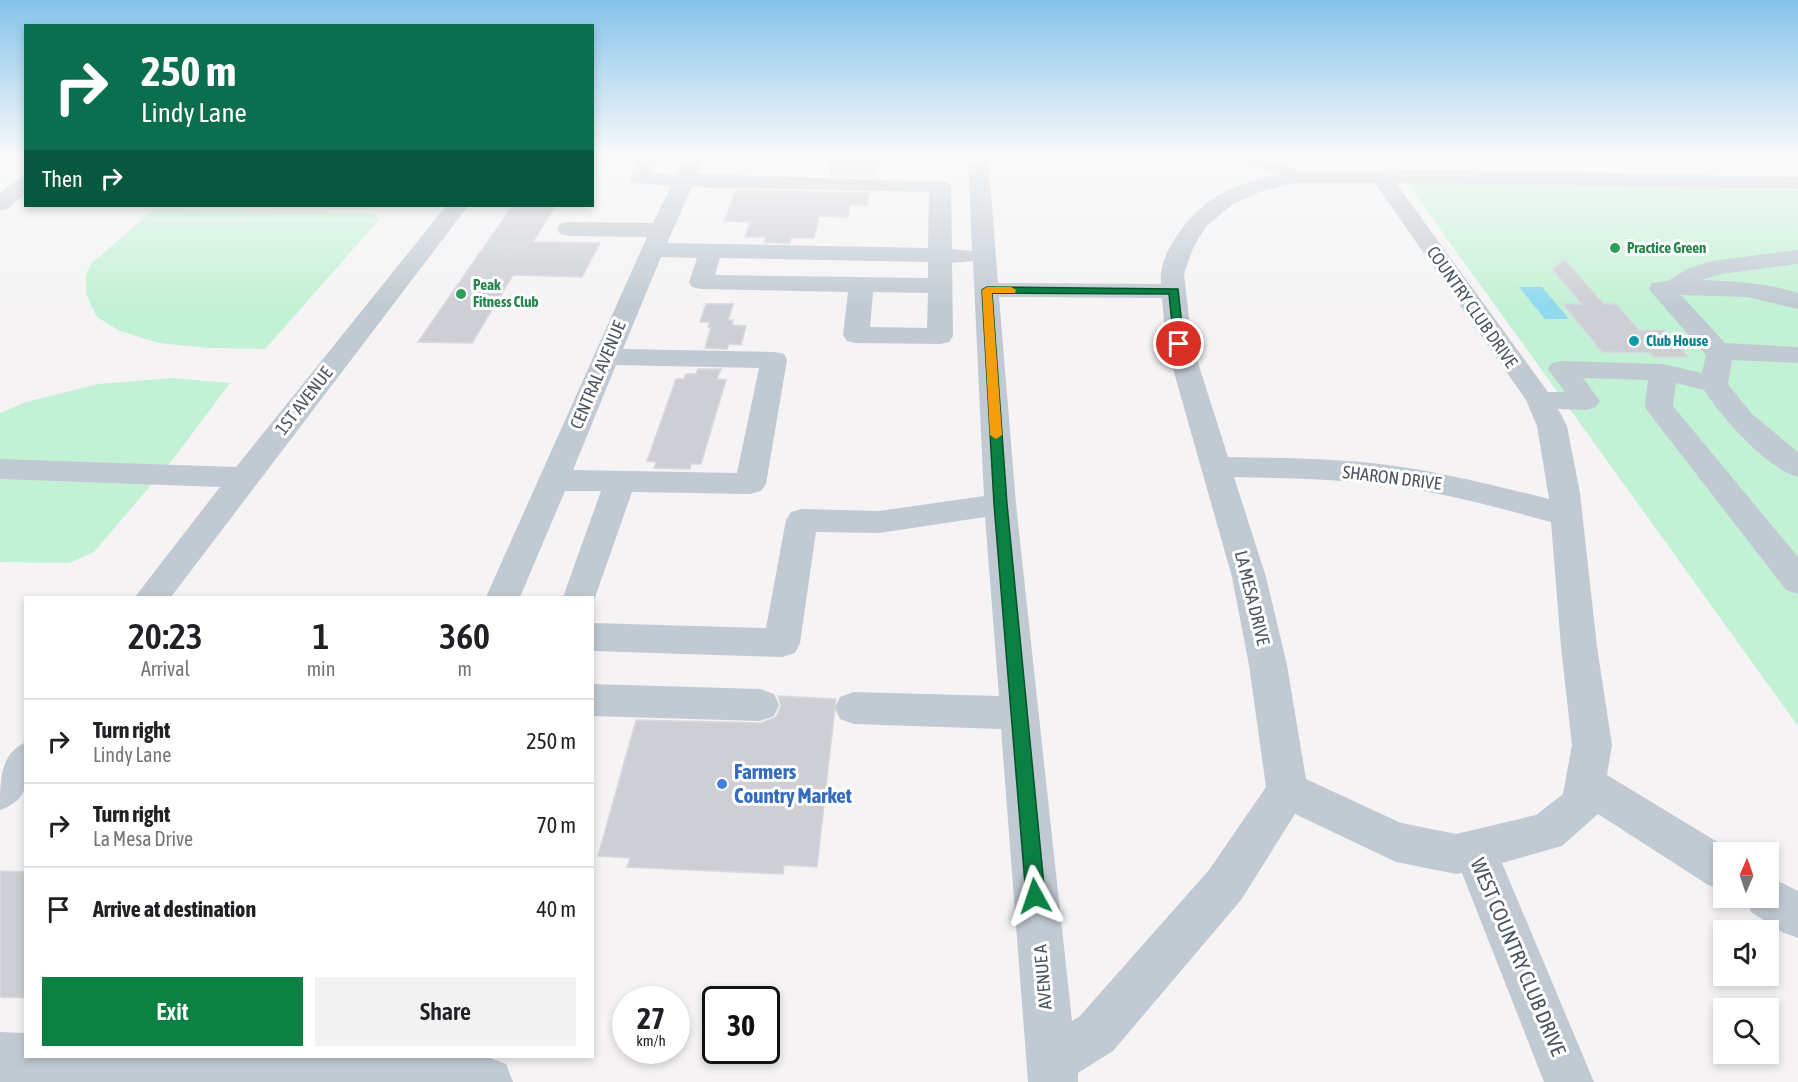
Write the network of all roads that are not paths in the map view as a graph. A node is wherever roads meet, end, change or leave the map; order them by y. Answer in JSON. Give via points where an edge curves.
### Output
{"nodes":[{"id":1,"x":672,"y":205,"type":"edge"},
{"id":2,"x":941,"y":205,"type":"edge"},
{"id":3,"x":981,"y":205,"type":"edge"},
{"id":4,"x":1217,"y":205,"type":"edge"},
{"id":5,"x":1401,"y":205,"type":"edge"},
{"id":6,"x":456,"y":207,"type":"edge"},
{"id":7,"x":568,"y":229,"type":"dead end"},
{"id":8,"x":656,"y":240,"type":"junction"},
{"id":9,"x":711,"y":251,"type":"junction"},
{"id":10,"x":942,"y":256,"type":"junction"},
{"id":11,"x":1798,"y":257,"type":"edge"},
{"id":12,"x":986,"y":274,"type":"junction"},
{"id":13,"x":861,"y":285,"type":"junction"},
{"id":14,"x":941,"y":286,"type":"junction"},
{"id":15,"x":1674,"y":288,"type":"junction"},
{"id":16,"x":1174,"y":291,"type":"junction"},
{"id":17,"x":1798,"y":301,"type":"edge"},
{"id":18,"x":1662,"y":325,"type":"dead end"},
{"id":19,"x":1696,"y":326,"type":"junction"},
{"id":20,"x":1719,"y":351,"type":"junction"},
{"id":21,"x":1798,"y":355,"type":"edge"},
{"id":22,"x":606,"y":357,"type":"junction"},
{"id":23,"x":1663,"y":372,"type":"junction"},
{"id":24,"x":1714,"y":384,"type":"junction"},
{"id":25,"x":1540,"y":400,"type":"junction"},
{"id":26,"x":1216,"y":467,"type":"junction"},
{"id":27,"x":1798,"y":467,"type":"edge"},
{"id":28,"x":0,"y":470,"type":"edge"},
{"id":29,"x":244,"y":478,"type":"junction"},
{"id":30,"x":549,"y":489,"type":"junction"},
{"id":31,"x":617,"y":491,"type":"junction"},
{"id":32,"x":1000,"y":504,"type":"junction"},
{"id":33,"x":1566,"y":515,"type":"junction"},
{"id":34,"x":1798,"y":581,"type":"edge"},
{"id":35,"x":153,"y":596,"type":"edge"},
{"id":36,"x":503,"y":596,"type":"edge"},
{"id":37,"x":580,"y":596,"type":"edge"},
{"id":38,"x":594,"y":637,"type":"edge"},
{"id":39,"x":594,"y":699,"type":"edge"},
{"id":40,"x":760,"y":705,"type":"dead end"},
{"id":41,"x":854,"y":708,"type":"dead end"},
{"id":42,"x":1018,"y":713,"type":"junction"},
{"id":43,"x":24,"y":762,"type":"edge"},
{"id":44,"x":1586,"y":784,"type":"junction"},
{"id":45,"x":1287,"y":790,"type":"junction"},
{"id":46,"x":0,"y":792,"type":"edge"},
{"id":47,"x":1475,"y":849,"type":"junction"},
{"id":48,"x":1713,"y":863,"type":"edge"},
{"id":49,"x":1779,"y":904,"type":"edge"},
{"id":50,"x":1798,"y":916,"type":"edge"},
{"id":51,"x":0,"y":1057,"type":"edge"},
{"id":52,"x":298,"y":1068,"type":"edge"},
{"id":53,"x":1052,"y":1069,"type":"edge"},
{"id":54,"x":59,"y":1071,"type":"edge"},
{"id":55,"x":488,"y":1082,"type":"edge"},
{"id":56,"x":1569,"y":1082,"type":"edge"}],
"edges":[{"from":1,"to":8,"type":"street","name":"CENTRAL AVENUE"},
{"from":2,"to":10,"type":"street"},
{"from":3,"to":12,"type":"street","name":"AVENUE A"},
{"from":4,"to":16,"type":"street","name":"LA MESA DRIVE","via":[[1197,222],[1181,248],[1172,274]]},
{"from":5,"to":25,"type":"street","name":"COUNTRY CLUB DRIVE"},
{"from":6,"to":29,"type":"street","name":"1ST AVENUE"},
{"from":7,"to":8,"type":"street"},
{"from":8,"to":9,"type":"street"},
{"from":8,"to":22,"type":"street","name":"CENTRAL AVENUE"},
{"from":9,"to":10,"type":"street"},
{"from":9,"to":13,"type":"street","via":[[701,282]]},
{"from":10,"to":12,"type":"street"},
{"from":10,"to":14,"type":"street"},
{"from":11,"to":15,"type":"street","via":[[1714,266]]},
{"from":12,"to":16,"type":"street"},
{"from":12,"to":32,"type":"street","name":"AVENUE A"},
{"from":13,"to":14,"type":"street"},
{"from":13,"to":14,"type":"street","via":[[855,335],[940,336]]},
{"from":15,"to":17,"type":"street","via":[[1766,292]]},
{"from":15,"to":19,"type":"street","via":[[1661,288]]},
{"from":16,"to":26,"type":"street","name":"LA MESA DRIVE","via":[[1179,344]]},
{"from":18,"to":19,"type":"street"},
{"from":19,"to":20,"type":"street"},
{"from":20,"to":21,"type":"street"},
{"from":20,"to":24,"type":"street"},
{"from":22,"to":30,"type":"street","name":"CENTRAL AVENUE"},
{"from":22,"to":31,"type":"street","via":[[774,360],[750,484]]},
{"from":23,"to":24,"type":"street"},
{"from":23,"to":25,"type":"street","via":[[1562,369],[1586,401]]},
{"from":23,"to":34,"type":"street","via":[[1659,407]]},
{"from":24,"to":27,"type":"street","via":[[1748,428]]},
{"from":25,"to":33,"type":"street","name":"COUNTRY CLUB DRIVE","via":[[1552,426]]},
{"from":26,"to":33,"type":"street","name":"SHARON DRIVE","via":[[1386,475],[1456,487]]},
{"from":26,"to":45,"type":"street","name":"LA MESA DRIVE","via":[[1249,577],[1266,654]]},
{"from":28,"to":29,"type":"street"},
{"from":29,"to":35,"type":"street","name":"1ST AVENUE"},
{"from":30,"to":31,"type":"street"},
{"from":30,"to":36,"type":"street","name":"CENTRAL AVENUE"},
{"from":31,"to":37,"type":"street"},
{"from":32,"to":38,"type":"street","via":[[879,522],[802,520],[782,643]]},
{"from":32,"to":42,"type":"street","name":"AVENUE A"},
{"from":33,"to":44,"type":"street","name":"COUNTRY CLUB DRIVE","via":[[1592,745]]},
{"from":39,"to":40,"type":"street"},
{"from":41,"to":42,"type":"street"},
{"from":42,"to":53,"type":"street","name":"AVENUE A"},
{"from":43,"to":46,"type":"street"},
{"from":44,"to":47,"type":"street","name":"COUNTRY CLUB DRIVE","via":[[1582,804],[1547,832]]},
{"from":44,"to":48,"type":"street"},
{"from":45,"to":47,"type":"street","name":"WEST COUNTRY CLUB DRIVE","via":[[1396,842],[1456,854]]},
{"from":45,"to":53,"type":"street","via":[[1225,885],[1096,1034],[1068,1052]]},
{"from":47,"to":56,"type":"street","name":"WEST COUNTRY CLUB DRIVE"},
{"from":49,"to":50,"type":"street"},
{"from":51,"to":54,"type":"street"},
{"from":52,"to":54,"type":"street"},
{"from":52,"to":55,"type":"street"}]}
